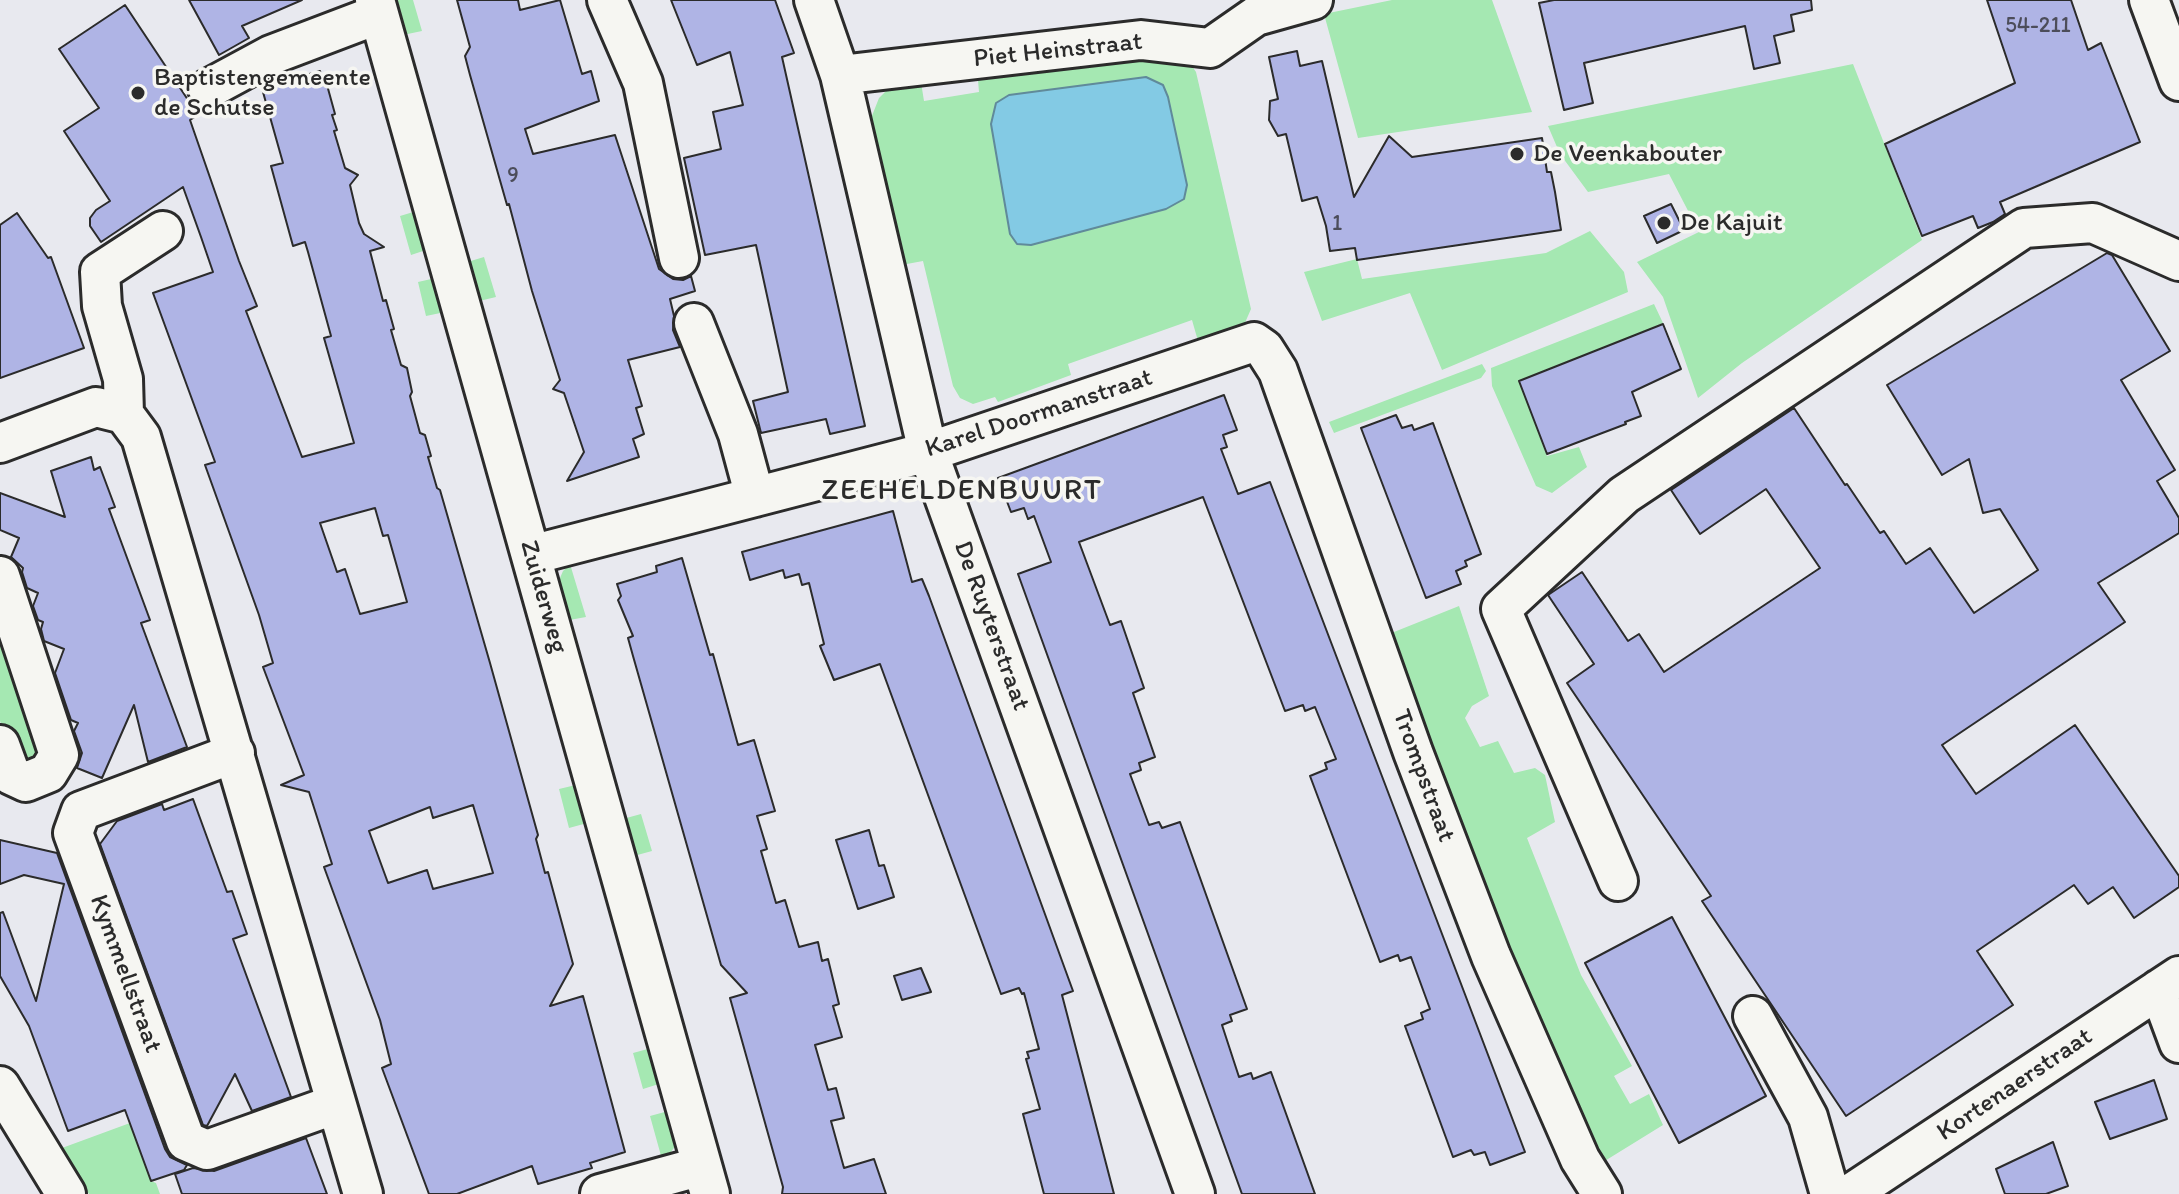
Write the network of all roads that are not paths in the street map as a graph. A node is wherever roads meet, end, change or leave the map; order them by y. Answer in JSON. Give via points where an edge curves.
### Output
{"nodes":[{"id":1,"x":607,"y":0,"type":"edge"},
{"id":2,"x":814,"y":0,"type":"edge"},
{"id":3,"x":1313,"y":0,"type":"edge"},
{"id":4,"x":2149,"y":0,"type":"edge"},
{"id":5,"x":377,"y":7,"type":"edge"},
{"id":6,"x":840,"y":75,"type":"junction"},
{"id":7,"x":2179,"y":81,"type":"edge"},
{"id":8,"x":208,"y":89,"type":"dead end"},
{"id":9,"x":163,"y":231,"type":"dead end"},
{"id":10,"x":679,"y":258,"type":"dead end"},
{"id":11,"x":2179,"y":261,"type":"edge"},
{"id":12,"x":694,"y":323,"type":"dead end"},
{"id":13,"x":1264,"y":349,"type":"joint"},
{"id":14,"x":124,"y":414,"type":"junction"},
{"id":15,"x":0,"y":443,"type":"edge"},
{"id":16,"x":928,"y":452,"type":"junction"},
{"id":17,"x":755,"y":497,"type":"junction"},
{"id":18,"x":531,"y":555,"type":"junction"},
{"id":19,"x":0,"y":576,"type":"edge"},
{"id":20,"x":7,"y":619,"type":"edge"},
{"id":21,"x":0,"y":745,"type":"edge"},
{"id":22,"x":235,"y":753,"type":"junction"},
{"id":23,"x":1618,"y":881,"type":"dead end"},
{"id":24,"x":2169,"y":982,"type":"edge"},
{"id":25,"x":1753,"y":1016,"type":"dead end"},
{"id":26,"x":2179,"y":1043,"type":"edge"},
{"id":27,"x":0,"y":1086,"type":"edge"},
{"id":28,"x":336,"y":1104,"type":"junction"},
{"id":29,"x":706,"y":1180,"type":"edge"},
{"id":30,"x":652,"y":1188,"type":"edge"},
{"id":31,"x":66,"y":1194,"type":"edge"},
{"id":32,"x":363,"y":1194,"type":"edge"},
{"id":33,"x":600,"y":1194,"type":"edge"},
{"id":34,"x":1195,"y":1194,"type":"edge"},
{"id":35,"x":1602,"y":1194,"type":"edge"},
{"id":36,"x":1830,"y":1194,"type":"edge"},
{"id":37,"x":1850,"y":1194,"type":"edge"}],
"edges":[{"from":1,"to":10,"type":"street","via":[[643,83]]},
{"from":2,"to":6,"type":"street","name":"De Ruyterstraat"},
{"from":3,"to":6,"type":"street","name":"Piet Heinstraat","via":[[1256,16],[1210,48],[1141,40]]},
{"from":4,"to":7,"type":"street"},
{"from":5,"to":8,"type":"street"},
{"from":5,"to":18,"type":"street","name":"Zuiderweg"},
{"from":6,"to":16,"type":"street","name":"De Ruyterstraat"},
{"from":9,"to":14,"type":"street","via":[[100,272],[102,306],[123,379]]},
{"from":11,"to":23,"type":"street","via":[[2093,223],[2024,228],[1624,495],[1501,609]]},
{"from":12,"to":17,"type":"street","via":[[738,434]]},
{"from":13,"to":16,"type":"street","name":"Karel Doormanstraat","via":[[1254,342]]},
{"from":13,"to":35,"type":"street","name":"Trompstraat","via":[[1278,371],[1491,956],[1580,1159]]},
{"from":14,"to":15,"type":"street","via":[[96,407]]},
{"from":14,"to":22,"type":"street","via":[[141,437]]},
{"from":16,"to":17,"type":"street","name":"Karel Doormanstraat"},
{"from":16,"to":34,"type":"street","name":"De Ruyterstraat"},
{"from":17,"to":18,"type":"street","name":"Karel Doormanstraat"},
{"from":18,"to":29,"type":"street","name":"Zuiderweg"},
{"from":19,"to":20,"type":"street"},
{"from":20,"to":21,"type":"street","via":[[59,755],[48,773],[26,782],[11,775]]},
{"from":22,"to":28,"type":"street"},
{"from":22,"to":28,"type":"street","name":"Kymmellstraat","via":[[81,811],[73,833],[186,1141],[207,1150]]},
{"from":24,"to":26,"type":"street"},
{"from":24,"to":37,"type":"street","name":"Kortenaerstraat"},
{"from":25,"to":36,"type":"street","via":[[1808,1117]]},
{"from":27,"to":31,"type":"street"},
{"from":28,"to":32,"type":"street"},
{"from":29,"to":30,"type":"street"},
{"from":30,"to":33,"type":"street"}]}
